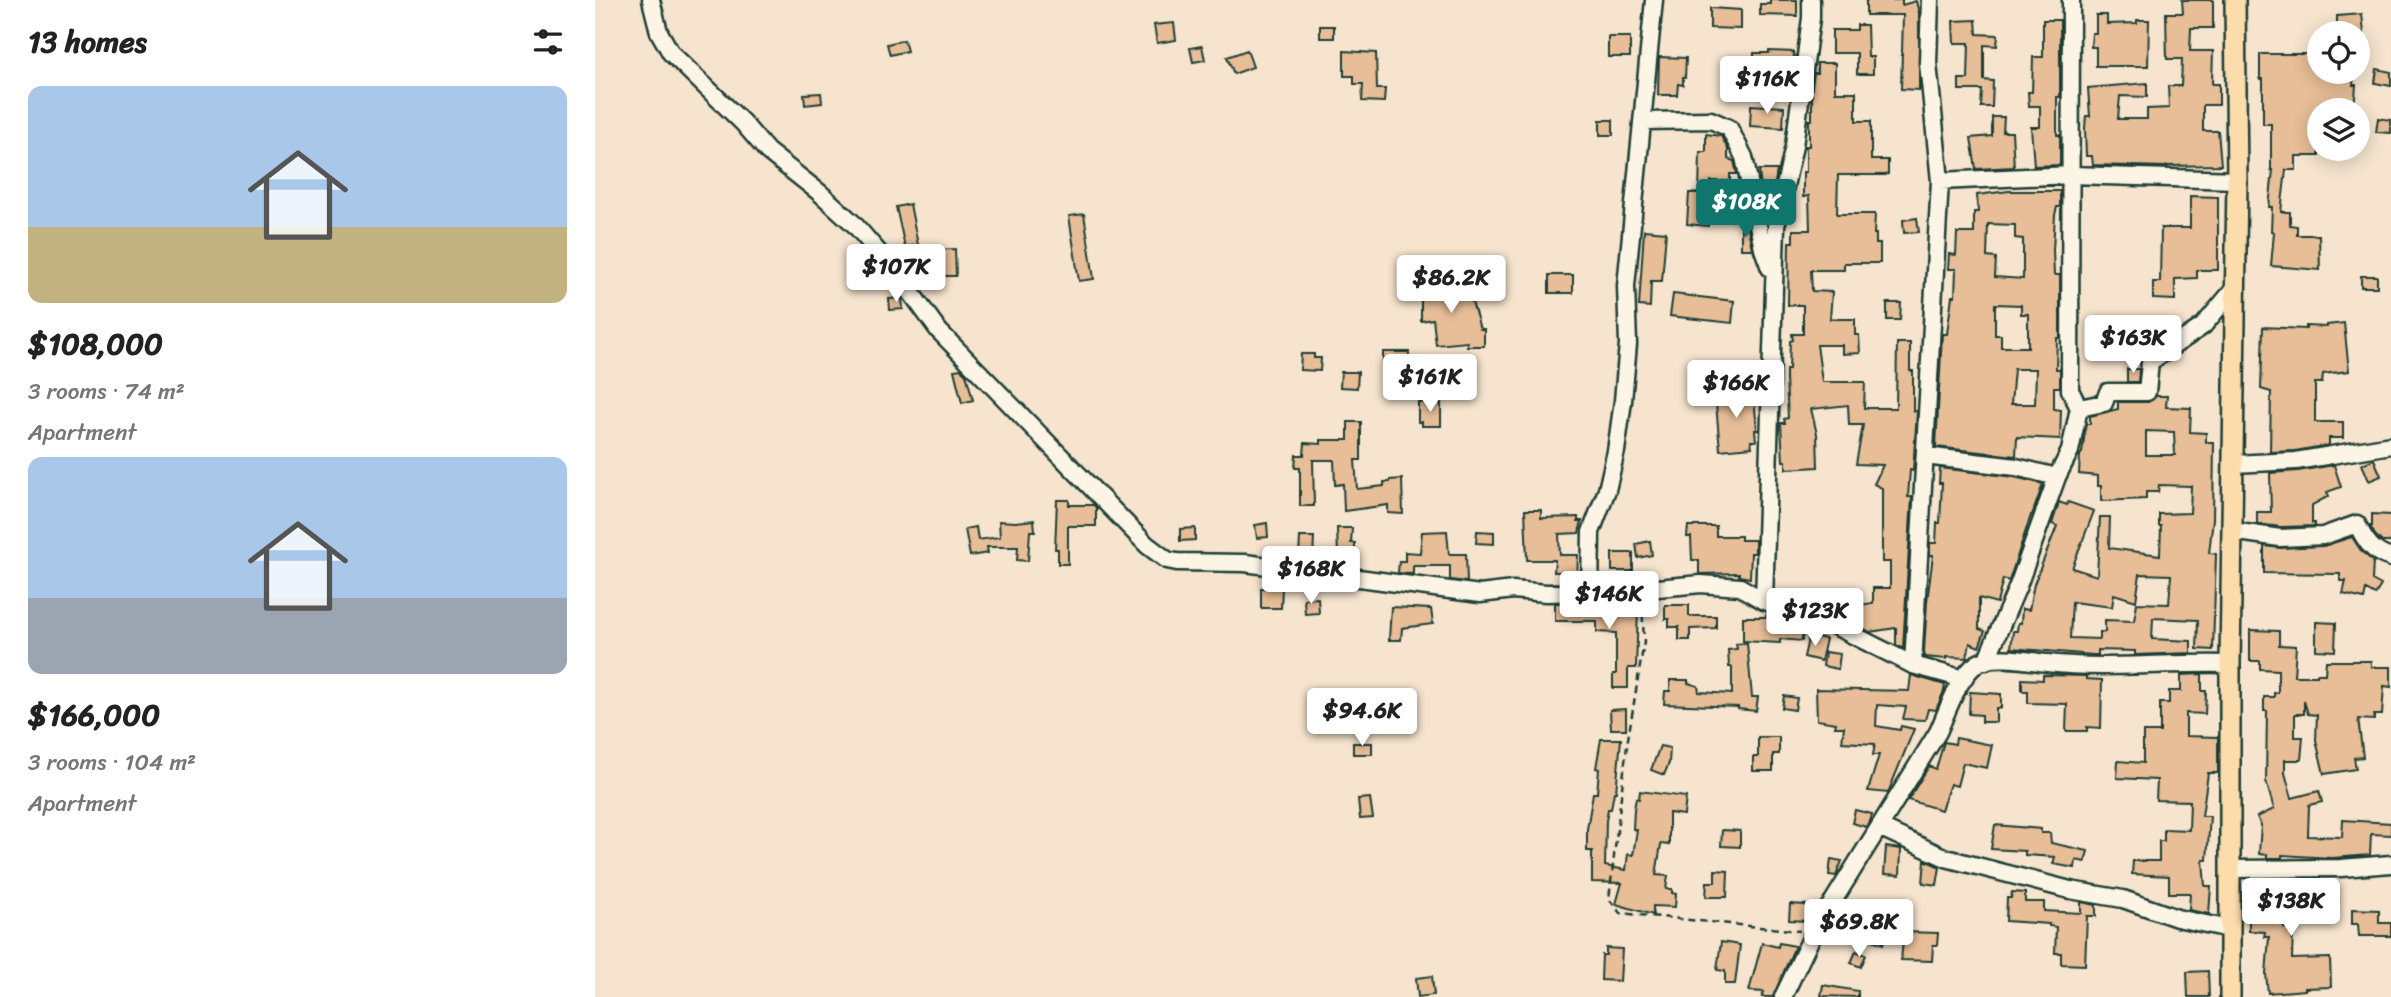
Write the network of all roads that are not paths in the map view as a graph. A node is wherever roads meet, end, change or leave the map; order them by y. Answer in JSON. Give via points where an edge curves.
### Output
{"nodes":[{"id":1,"x":651,"y":0,"type":"edge"},
{"id":2,"x":1654,"y":0,"type":"edge"},
{"id":3,"x":1811,"y":0,"type":"edge"},
{"id":4,"x":1930,"y":0,"type":"edge"},
{"id":5,"x":2071,"y":0,"type":"edge"},
{"id":6,"x":2235,"y":0,"type":"edge"},
{"id":7,"x":1643,"y":121,"type":"junction"},
{"id":8,"x":2071,"y":176,"type":"junction"},
{"id":9,"x":2237,"y":180,"type":"junction"},
{"id":10,"x":1940,"y":181,"type":"junction"},
{"id":11,"x":1773,"y":276,"type":"junction"},
{"id":12,"x":2235,"y":288,"type":"junction"},
{"id":13,"x":2078,"y":408,"type":"junction"},
{"id":14,"x":2391,"y":445,"type":"edge"},
{"id":15,"x":1925,"y":456,"type":"junction"},
{"id":16,"x":2233,"y":464,"type":"junction"},
{"id":17,"x":2057,"y":477,"type":"junction"},
{"id":18,"x":2232,"y":531,"type":"junction"},
{"id":19,"x":2391,"y":558,"type":"edge"},
{"id":20,"x":1590,"y":592,"type":"junction"},
{"id":21,"x":1764,"y":601,"type":"junction"},
{"id":22,"x":1986,"y":661,"type":"junction"},
{"id":23,"x":2230,"y":664,"type":"junction"},
{"id":24,"x":1913,"y":665,"type":"junction"},
{"id":25,"x":1964,"y":679,"type":"junction"},
{"id":26,"x":1879,"y":827,"type":"junction"},
{"id":27,"x":2391,"y":864,"type":"edge"},
{"id":28,"x":2230,"y":869,"type":"junction"},
{"id":29,"x":2230,"y":929,"type":"junction"},
{"id":30,"x":1783,"y":997,"type":"edge"},
{"id":31,"x":2230,"y":997,"type":"edge"}],
"edges":[{"from":1,"to":20,"type":"street","via":[[659,32],[671,53],[767,151],[855,223],[939,331],[1161,556],[1184,563],[1245,563],[1480,594]]},
{"from":2,"to":7,"type":"street"},
{"from":3,"to":11,"type":"street","via":[[1794,146],[1776,226]]},
{"from":4,"to":10,"type":"street","via":[[1928,63]]},
{"from":5,"to":8,"type":"street"},
{"from":6,"to":9,"type":"main road"},
{"from":7,"to":11,"type":"street","via":[[1711,120],[1729,128],[1744,158]]},
{"from":7,"to":20,"type":"street","via":[[1626,286],[1628,344],[1623,401],[1607,490],[1591,532]]},
{"from":8,"to":9,"type":"street"},
{"from":8,"to":10,"type":"street"},
{"from":8,"to":13,"type":"street","via":[[2070,390]]},
{"from":9,"to":12,"type":"main road"},
{"from":10,"to":15,"type":"street"},
{"from":11,"to":21,"type":"street"},
{"from":12,"to":13,"type":"street","via":[[2203,326],[2150,362],[2147,392],[2108,392],[2104,403]]},
{"from":12,"to":16,"type":"main road"},
{"from":13,"to":17,"type":"street","via":[[2070,451]]},
{"from":14,"to":16,"type":"street","via":[[2296,461]]},
{"from":15,"to":17,"type":"street"},
{"from":15,"to":24,"type":"street"},
{"from":16,"to":18,"type":"main road"},
{"from":17,"to":22,"type":"street"},
{"from":18,"to":19,"type":"street","via":[[2280,538],[2323,536],[2357,524],[2378,554]]},
{"from":18,"to":23,"type":"main road"},
{"from":20,"to":21,"type":"street","via":[[1701,584],[1740,587]]},
{"from":21,"to":24,"type":"street","via":[[1813,615]]},
{"from":22,"to":23,"type":"street","via":[[2076,667]]},
{"from":22,"to":25,"type":"street"},
{"from":23,"to":28,"type":"main road"},
{"from":24,"to":25,"type":"street"},
{"from":25,"to":26,"type":"street","via":[[1938,732]]},
{"from":26,"to":29,"type":"street","via":[[1946,858]]},
{"from":26,"to":30,"type":"street","via":[[1814,932]]},
{"from":27,"to":28,"type":"street"},
{"from":28,"to":29,"type":"main road"},
{"from":29,"to":31,"type":"main road"}]}
